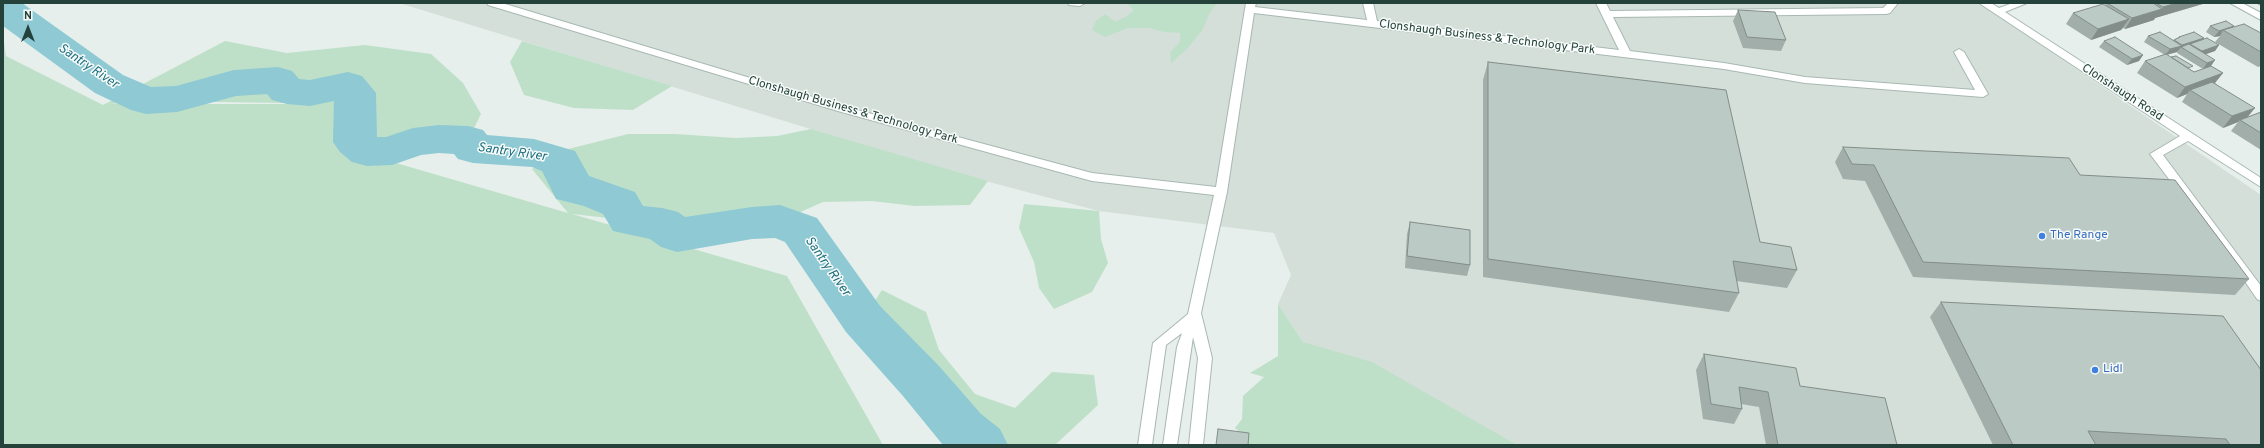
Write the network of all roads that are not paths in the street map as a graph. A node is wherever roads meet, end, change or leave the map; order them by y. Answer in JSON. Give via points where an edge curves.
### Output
{"nodes":[{"id":1,"x":492,"y":3,"type":"edge"},
{"id":2,"x":1073,"y":3,"type":"edge"},
{"id":3,"x":1080,"y":3,"type":"edge"},
{"id":4,"x":1368,"y":3,"type":"edge"},
{"id":5,"x":1601,"y":3,"type":"edge"},
{"id":6,"x":1893,"y":3,"type":"edge"},
{"id":7,"x":1984,"y":3,"type":"edge"},
{"id":8,"x":2022,"y":3,"type":"edge"},
{"id":9,"x":2235,"y":3,"type":"edge"},
{"id":10,"x":1251,"y":6,"type":"edge"},
{"id":11,"x":1997,"y":12,"type":"junction"},
{"id":12,"x":1606,"y":14,"type":"junction"},
{"id":13,"x":2261,"y":17,"type":"edge"},
{"id":14,"x":1373,"y":24,"type":"junction"},
{"id":15,"x":1959,"y":52,"type":"dead end"},
{"id":16,"x":1625,"y":54,"type":"junction"},
{"id":17,"x":2188,"y":136,"type":"junction"},
{"id":18,"x":2261,"y":183,"type":"edge"},
{"id":19,"x":2164,"y":184,"type":"edge"},
{"id":20,"x":2179,"y":184,"type":"junction"},
{"id":21,"x":1221,"y":192,"type":"junction"},
{"id":22,"x":2261,"y":296,"type":"edge"},
{"id":23,"x":1195,"y":314,"type":"junction"},
{"id":24,"x":1144,"y":445,"type":"edge"},
{"id":25,"x":1170,"y":445,"type":"edge"},
{"id":26,"x":1196,"y":445,"type":"edge"}],
"edges":[{"from":1,"to":21,"type":"street","name":"Clonshaugh Business & Technology Park","via":[[842,109],[1092,178]]},
{"from":2,"to":3,"type":"street"},
{"from":4,"to":14,"type":"street"},
{"from":5,"to":12,"type":"street"},
{"from":6,"to":12,"type":"street","via":[[1886,11]]},
{"from":7,"to":11,"type":"street","name":"Clonshaugh Road"},
{"from":8,"to":11,"type":"street"},
{"from":9,"to":13,"type":"street"},
{"from":10,"to":14,"type":"street","name":"Clonshaugh Business & Technology Park"},
{"from":10,"to":21,"type":"street","name":"Clonshaugh Business & Technology Park"},
{"from":11,"to":17,"type":"street","name":"Clonshaugh Road"},
{"from":12,"to":16,"type":"street"},
{"from":14,"to":16,"type":"street","name":"Clonshaugh Business & Technology Park"},
{"from":15,"to":16,"type":"street","name":"Clonshaugh Business & Technology Park","via":[[1983,94],[1805,80],[1724,66]]},
{"from":17,"to":18,"type":"street","name":"Clonshaugh Road"},
{"from":17,"to":20,"type":"street","via":[[2156,154]]},
{"from":19,"to":20,"type":"street"},
{"from":20,"to":22,"type":"street"},
{"from":21,"to":23,"type":"street","name":"Clonshaugh Business & Technology Park"},
{"from":23,"to":24,"type":"street","via":[[1160,343]]},
{"from":23,"to":25,"type":"street","name":"Clonshaugh Business & Technology Park","via":[[1184,347]]},
{"from":23,"to":26,"type":"street","name":"Clonshaugh Business & Technology Park","via":[[1206,358]]}]}
